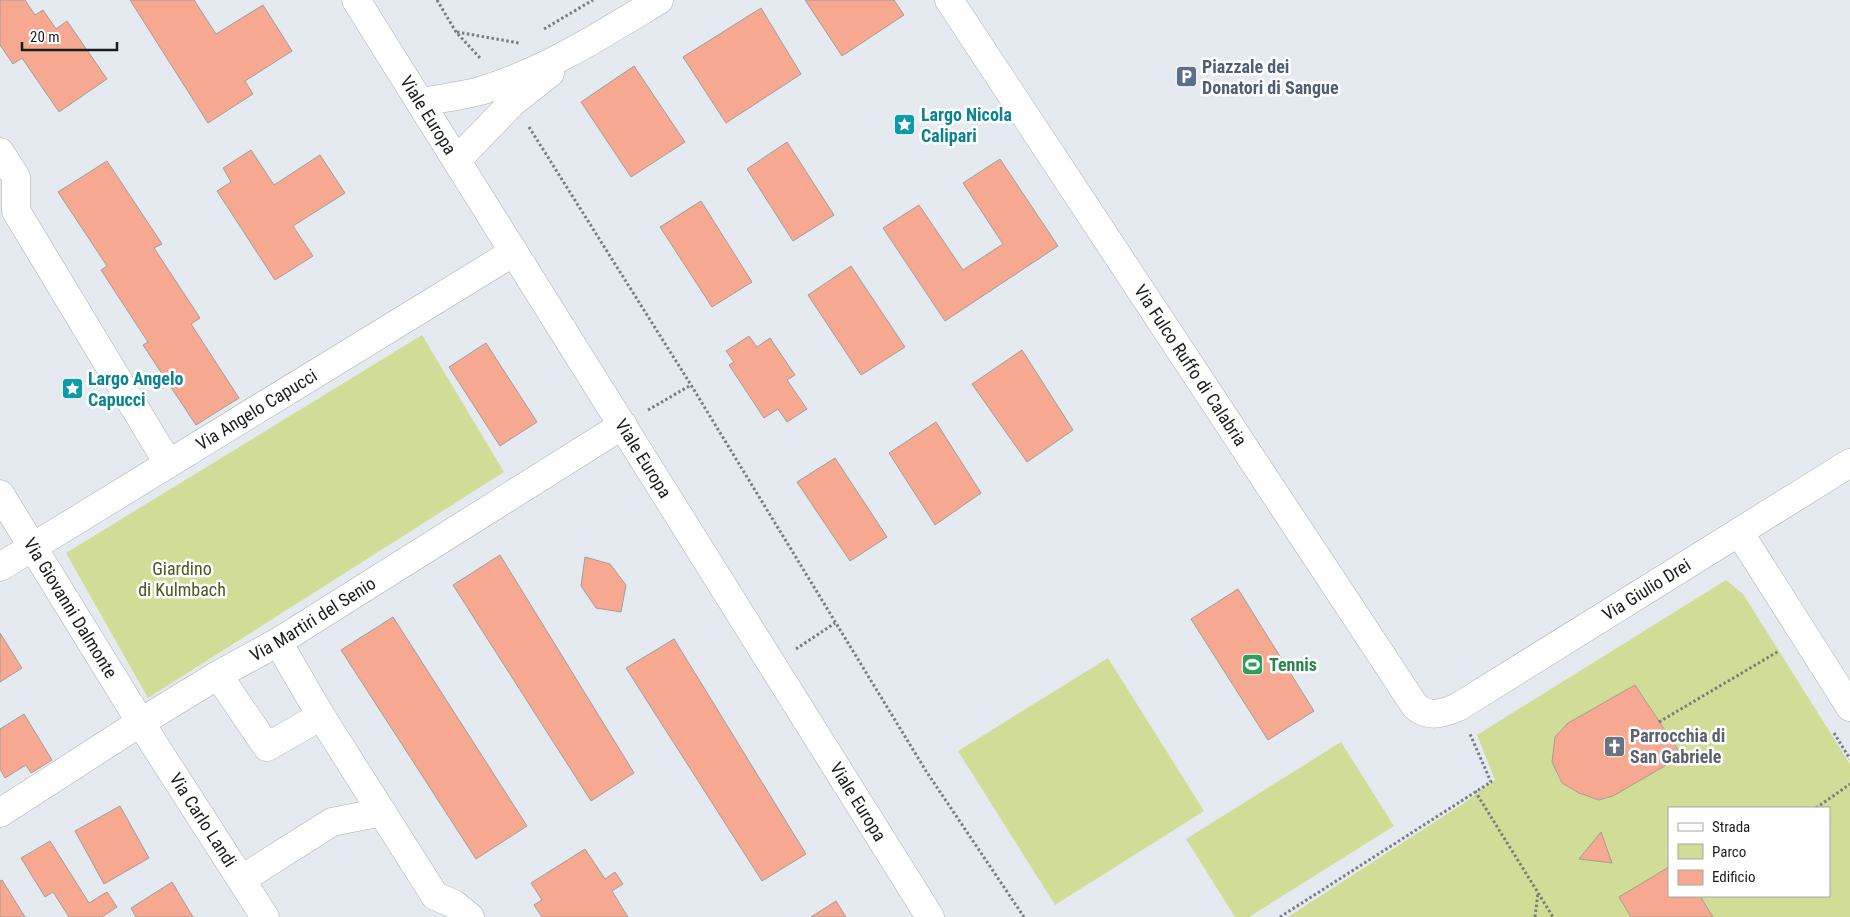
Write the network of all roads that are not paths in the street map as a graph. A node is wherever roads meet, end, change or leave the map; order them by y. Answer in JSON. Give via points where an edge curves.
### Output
{"nodes":[{"id":1,"x":356,"y":0,"type":"edge"},
{"id":2,"x":659,"y":0,"type":"edge"},
{"id":3,"x":949,"y":0,"type":"edge"},
{"id":4,"x":508,"y":93,"type":"junction"},
{"id":5,"x":420,"y":102,"type":"junction"},
{"id":6,"x":0,"y":152,"type":"edge"},
{"id":7,"x":456,"y":160,"type":"junction"},
{"id":8,"x":514,"y":252,"type":"junction"},
{"id":9,"x":623,"y":425,"type":"junction"},
{"id":10,"x":168,"y":463,"type":"junction"},
{"id":11,"x":1850,"y":463,"type":"edge"},
{"id":12,"x":0,"y":494,"type":"edge"},
{"id":13,"x":1739,"y":532,"type":"junction"},
{"id":14,"x":34,"y":547,"type":"junction"},
{"id":15,"x":0,"y":567,"type":"edge"},
{"id":16,"x":278,"y":642,"type":"junction"},
{"id":17,"x":218,"y":675,"type":"junction"},
{"id":18,"x":1850,"y":707,"type":"edge"},
{"id":19,"x":1442,"y":714,"type":"joint"},
{"id":20,"x":321,"y":716,"type":"junction"},
{"id":21,"x":141,"y":722,"type":"junction"},
{"id":22,"x":382,"y":812,"type":"junction"},
{"id":23,"x":0,"y":813,"type":"edge"},
{"id":24,"x":242,"y":879,"type":"junction"},
{"id":25,"x":265,"y":917,"type":"edge"},
{"id":26,"x":470,"y":917,"type":"edge"},
{"id":27,"x":930,"y":917,"type":"edge"}],
"edges":[{"from":1,"to":5,"type":"street","name":"Viale Europa"},
{"from":2,"to":4,"type":"street"},
{"from":3,"to":19,"type":"street","name":"Via Fulco Ruffo di Calabria","via":[[1415,706],[1423,713]]},
{"from":4,"to":5,"type":"street","via":[[479,91]]},
{"from":4,"to":7,"type":"street"},
{"from":5,"to":7,"type":"street","name":"Viale Europa"},
{"from":6,"to":10,"type":"street","via":[[16,177],[16,211]]},
{"from":7,"to":8,"type":"street","name":"Viale Europa"},
{"from":8,"to":9,"type":"street","name":"Viale Europa"},
{"from":8,"to":10,"type":"street","name":"Via Angelo Capucci"},
{"from":9,"to":16,"type":"street","name":"Via Martiri del Senio"},
{"from":9,"to":27,"type":"street","name":"Viale Europa"},
{"from":10,"to":14,"type":"street","name":"Via Angelo Capucci"},
{"from":11,"to":13,"type":"street","name":"Via Giulio Drei"},
{"from":12,"to":14,"type":"street","name":"Via Giovanni Dalmonte"},
{"from":13,"to":18,"type":"street"},
{"from":13,"to":19,"type":"street","name":"Via Giulio Drei"},
{"from":14,"to":15,"type":"street","name":"Via Angelo Capucci"},
{"from":14,"to":21,"type":"street","name":"Via Giovanni Dalmonte"},
{"from":16,"to":17,"type":"street","name":"Via Martiri del Senio"},
{"from":16,"to":20,"type":"street"},
{"from":17,"to":20,"type":"street","via":[[267,747]]},
{"from":17,"to":21,"type":"street","name":"Via Martiri del Senio"},
{"from":20,"to":22,"type":"street"},
{"from":21,"to":23,"type":"street","name":"Via Martiri del Senio"},
{"from":21,"to":24,"type":"street","name":"Via Carlo Landi"},
{"from":22,"to":24,"type":"street","via":[[332,822]]},
{"from":22,"to":26,"type":"street","via":[[435,896],[454,904]]},
{"from":24,"to":25,"type":"street","name":"Via Carlo Landi"}]}
